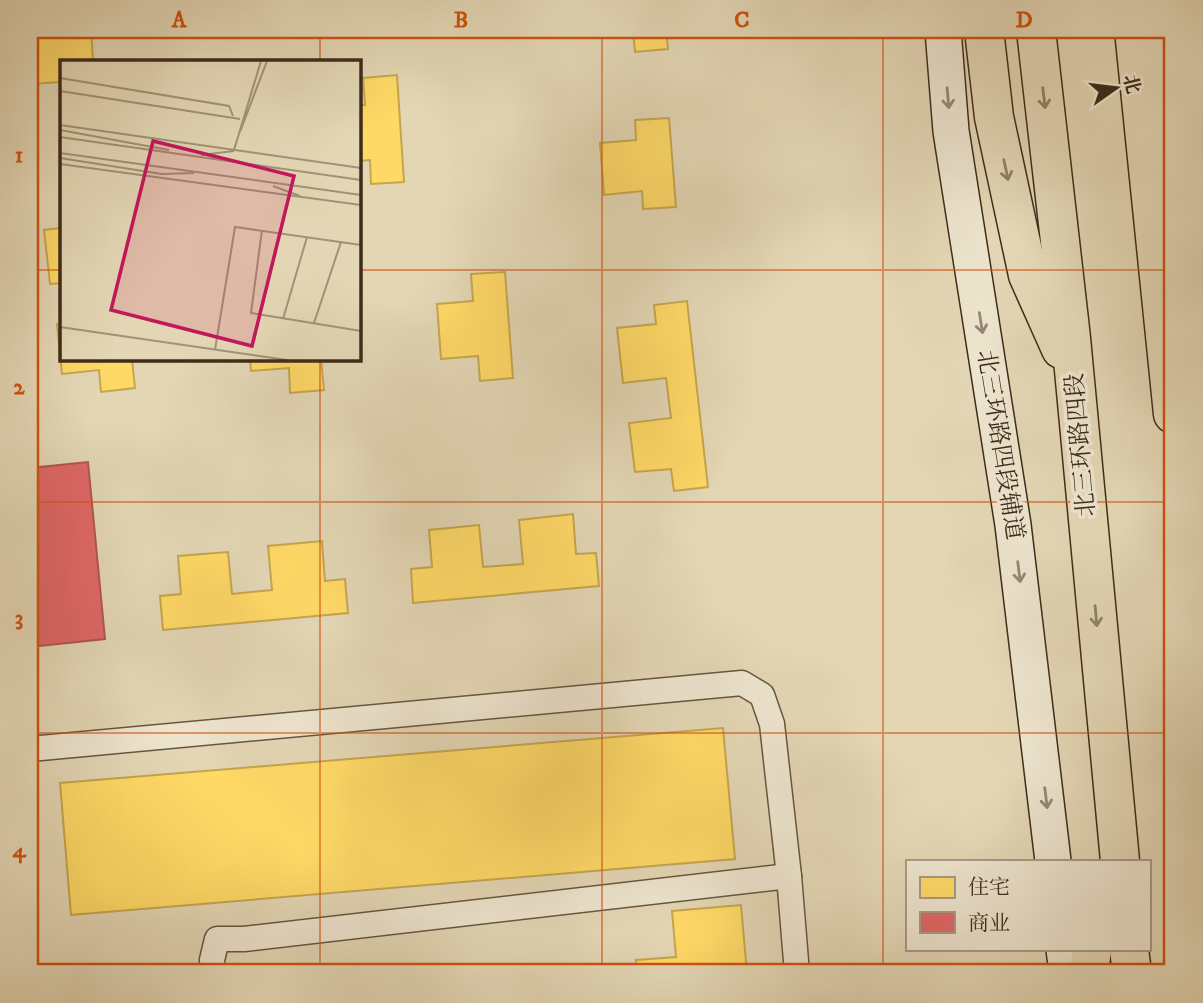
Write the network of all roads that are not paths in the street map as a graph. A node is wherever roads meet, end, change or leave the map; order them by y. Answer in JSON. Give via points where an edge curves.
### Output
{"nodes":[{"id":1,"x":943,"y":30,"type":"edge"},
{"id":2,"x":984,"y":30,"type":"edge"},
{"id":3,"x":1036,"y":30,"type":"edge"},
{"id":4,"x":1134,"y":30,"type":"edge"},
{"id":5,"x":1171,"y":30,"type":"edge"},
{"id":6,"x":1159,"y":281,"type":"junction"},
{"id":7,"x":1173,"y":317,"type":"edge"},
{"id":8,"x":1075,"y":379,"type":"junction"},
{"id":9,"x":1173,"y":414,"type":"edge"},
{"id":10,"x":30,"y":749,"type":"edge"},
{"id":11,"x":1111,"y":779,"type":"junction"},
{"id":12,"x":1053,"y":860,"type":"edge"},
{"id":13,"x":1102,"y":860,"type":"edge"},
{"id":14,"x":1120,"y":860,"type":"edge"},
{"id":15,"x":789,"y":876,"type":"junction"},
{"id":16,"x":1064,"y":950,"type":"edge"},
{"id":17,"x":1092,"y":950,"type":"edge"},
{"id":18,"x":1129,"y":950,"type":"edge"},
{"id":19,"x":213,"y":973,"type":"edge"},
{"id":20,"x":797,"y":973,"type":"edge"},
{"id":21,"x":1067,"y":973,"type":"edge"},
{"id":22,"x":1089,"y":973,"type":"edge"},
{"id":23,"x":1132,"y":973,"type":"edge"}],
"edges":[{"from":1,"to":12,"type":"main road","name":"北三环路四段辅道","one_way":true,"via":[[951,131],[1013,525]]},
{"from":2,"to":8,"type":"highway","one_way":true,"via":[[994,117],[1028,275]]},
{"from":3,"to":8,"type":"highway","name":"北三环路四段","one_way":true},
{"from":4,"to":6,"type":"highway"},
{"from":5,"to":6,"type":"highway","via":[[1172,83]]},
{"from":6,"to":7,"type":"highway"},
{"from":6,"to":9,"type":"highway"},
{"from":8,"to":11,"type":"highway","name":"北三环路四段","one_way":true},
{"from":10,"to":15,"type":"street","via":[[742,683],[762,695],[772,724]]},
{"from":11,"to":13,"type":"highway"},
{"from":11,"to":14,"type":"highway","name":"北三环路四段"},
{"from":15,"to":19,"type":"street","via":[[216,939]]},
{"from":15,"to":20,"type":"street"},
{"from":16,"to":21,"type":"main road"},
{"from":17,"to":22,"type":"highway"},
{"from":18,"to":23,"type":"highway"}]}
